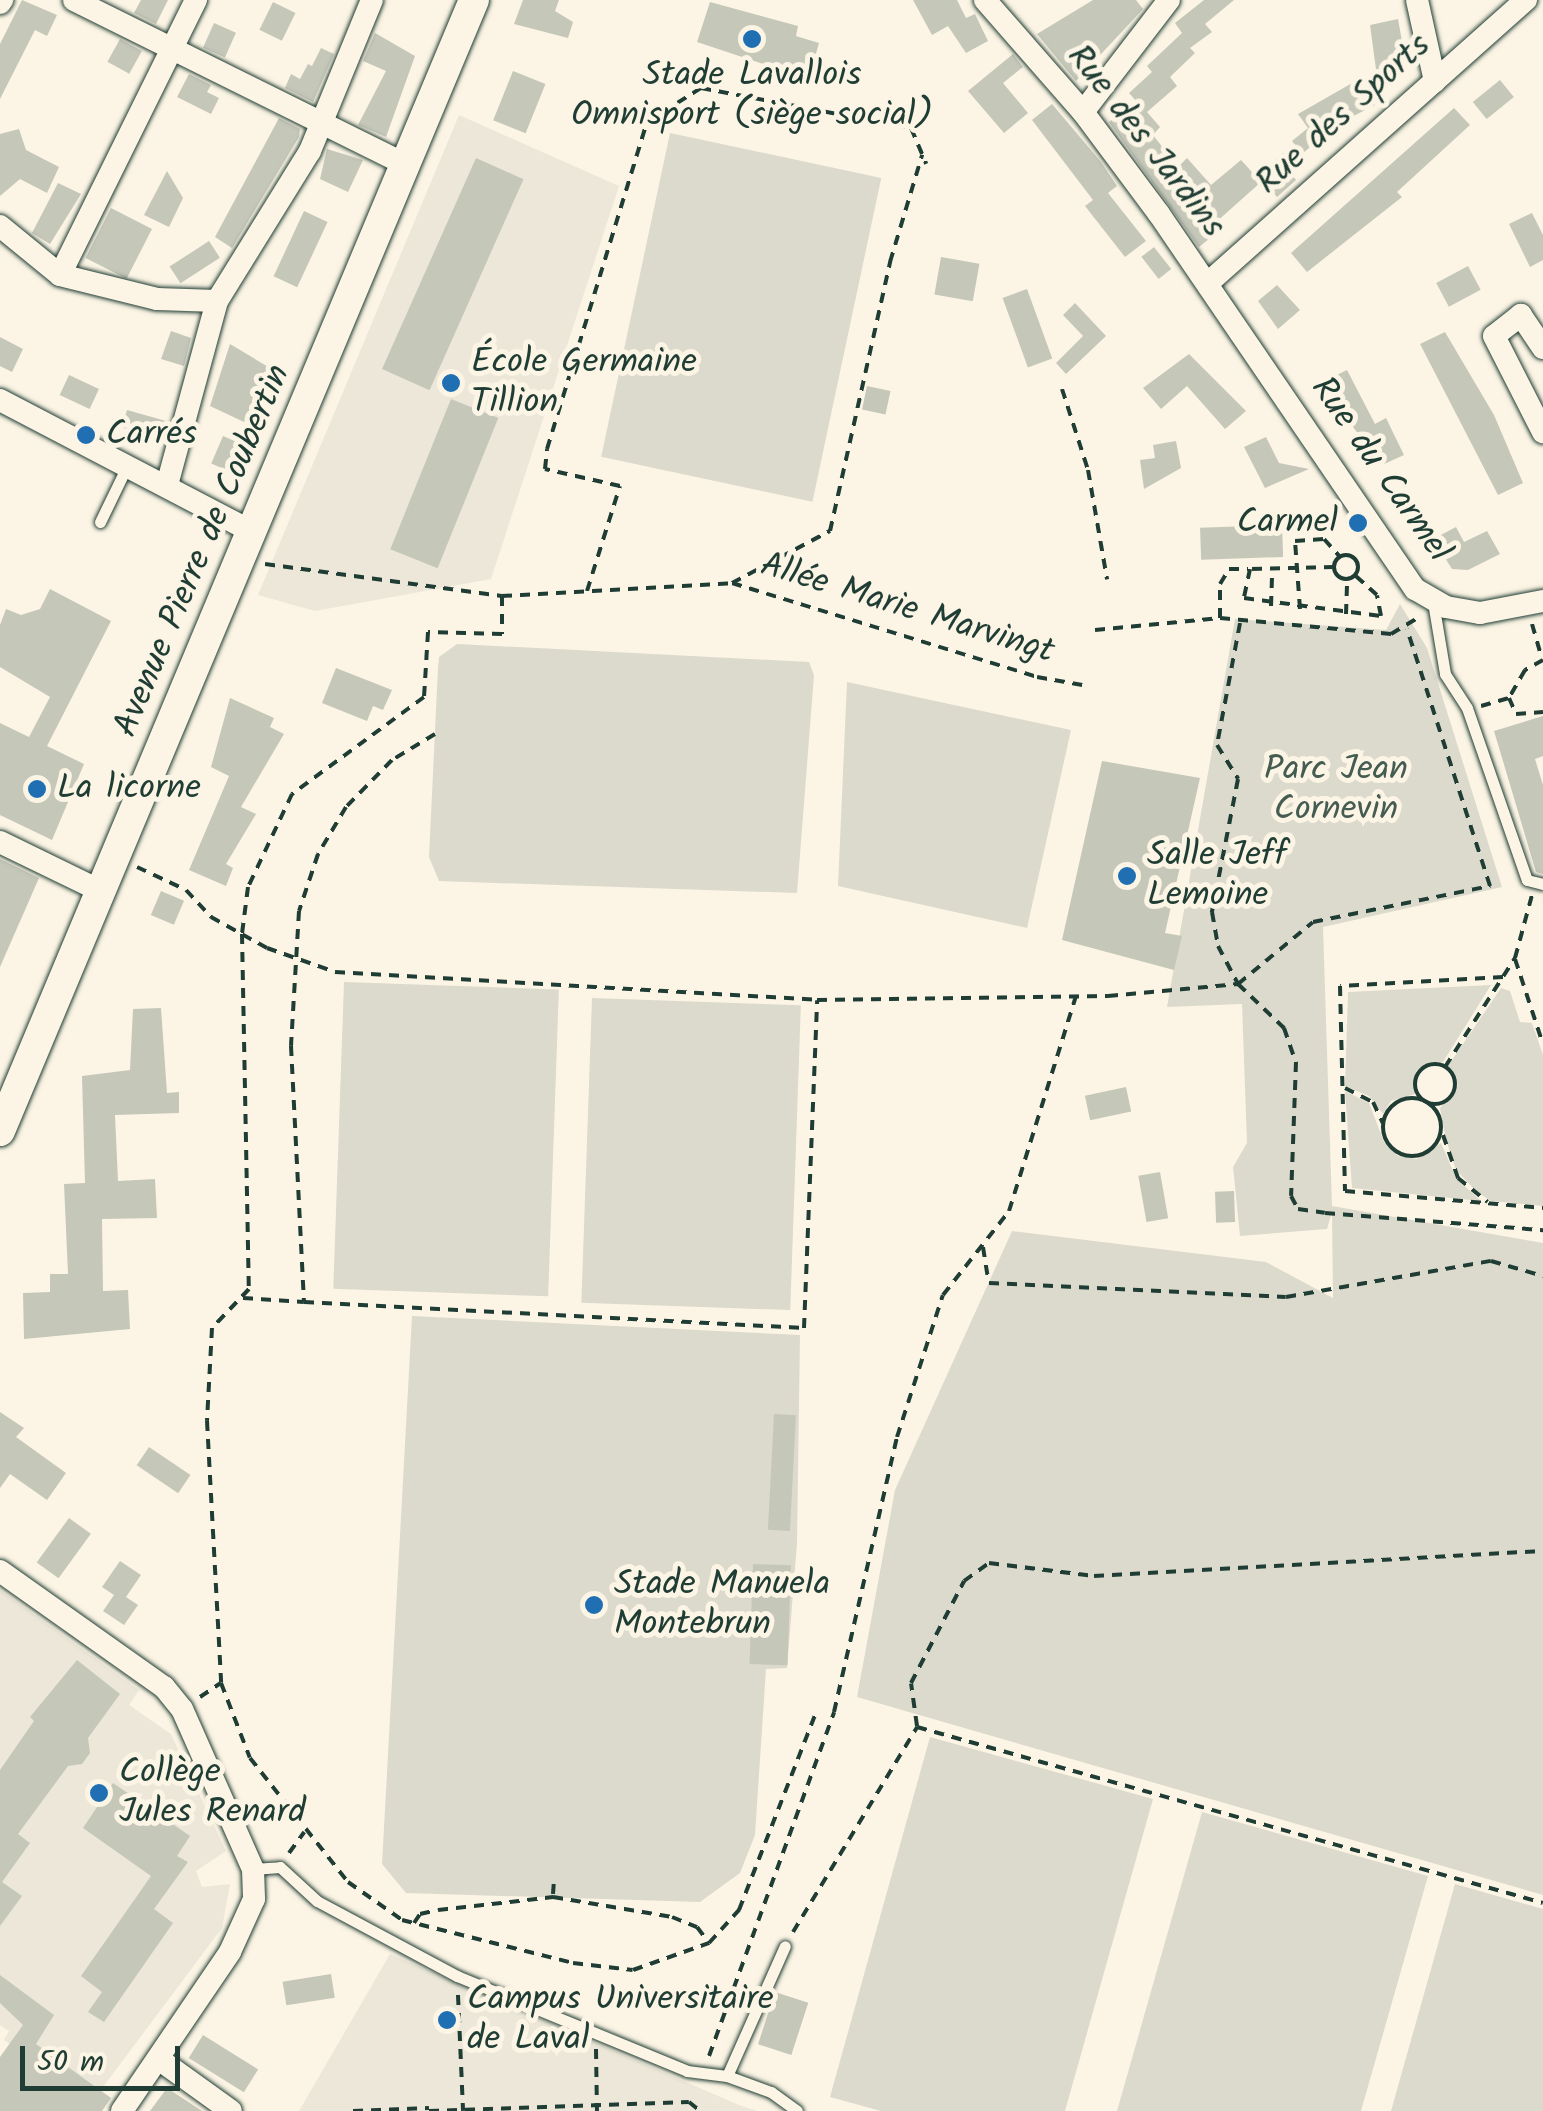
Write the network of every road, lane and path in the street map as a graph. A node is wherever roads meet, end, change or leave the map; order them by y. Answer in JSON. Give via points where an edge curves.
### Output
{"nodes":[{"id":1,"x":74,"y":0,"type":"edge"},
{"id":2,"x":196,"y":0,"type":"edge"},
{"id":3,"x":372,"y":0,"type":"edge"},
{"id":4,"x":474,"y":0,"type":"edge"},
{"id":5,"x":985,"y":0,"type":"edge"},
{"id":6,"x":1169,"y":0,"type":"edge"},
{"id":7,"x":1417,"y":0,"type":"edge"},
{"id":8,"x":1526,"y":0,"type":"edge"},
{"id":9,"x":170,"y":51,"type":"junction"},
{"id":10,"x":1435,"y":82,"type":"junction"},
{"id":11,"x":1083,"y":112,"type":"junction"},
{"id":12,"x":321,"y":125,"type":"junction"},
{"id":13,"x":922,"y":155,"type":"junction"},
{"id":14,"x":404,"y":164,"type":"junction"},
{"id":15,"x":926,"y":164,"type":"dead end"},
{"id":16,"x":0,"y":226,"type":"edge"},
{"id":17,"x":60,"y":275,"type":"junction"},
{"id":18,"x":1208,"y":283,"type":"junction"},
{"id":19,"x":217,"y":301,"type":"junction"},
{"id":20,"x":1543,"y":348,"type":"edge"},
{"id":21,"x":1062,"y":389,"type":"dead end"},
{"id":22,"x":0,"y":400,"type":"edge"},
{"id":23,"x":1543,"y":432,"type":"edge"},
{"id":24,"x":128,"y":464,"type":"junction"},
{"id":25,"x":167,"y":484,"type":"junction"},
{"id":26,"x":100,"y":522,"type":"dead end"},
{"id":27,"x":247,"y":544,"type":"junction"},
{"id":28,"x":1340,"y":557,"type":"junction"},
{"id":29,"x":1334,"y":566,"type":"junction"},
{"id":30,"x":1297,"y":567,"type":"junction"},
{"id":31,"x":1272,"y":568,"type":"junction"},
{"id":32,"x":1250,"y":569,"type":"junction"},
{"id":33,"x":1356,"y":575,"type":"junction"},
{"id":34,"x":1108,"y":579,"type":"dead end"},
{"id":35,"x":1348,"y":579,"type":"junction"},
{"id":36,"x":732,"y":583,"type":"junction"},
{"id":37,"x":587,"y":592,"type":"junction"},
{"id":38,"x":502,"y":596,"type":"junction"},
{"id":39,"x":1271,"y":606,"type":"junction"},
{"id":40,"x":1428,"y":608,"type":"junction"},
{"id":41,"x":1300,"y":609,"type":"junction"},
{"id":42,"x":1537,"y":610,"type":"edge"},
{"id":43,"x":1346,"y":614,"type":"junction"},
{"id":44,"x":1220,"y":618,"type":"junction"},
{"id":45,"x":1240,"y":623,"type":"junction"},
{"id":46,"x":1407,"y":629,"type":"junction"},
{"id":47,"x":1095,"y":630,"type":"dead end"},
{"id":48,"x":1543,"y":660,"type":"edge"},
{"id":49,"x":1082,"y":685,"type":"dead end"},
{"id":50,"x":1509,"y":698,"type":"junction"},
{"id":51,"x":1467,"y":708,"type":"junction"},
{"id":52,"x":1543,"y":712,"type":"edge"},
{"id":53,"x":434,"y":734,"type":"dead end"},
{"id":54,"x":0,"y":842,"type":"edge"},
{"id":55,"x":114,"y":857,"type":"junction"},
{"id":56,"x":1539,"y":885,"type":"edge"},
{"id":57,"x":99,"y":890,"type":"junction"},
{"id":58,"x":242,"y":934,"type":"junction"},
{"id":59,"x":292,"y":958,"type":"junction"},
{"id":60,"x":1515,"y":958,"type":"junction"},
{"id":61,"x":1503,"y":977,"type":"junction"},
{"id":62,"x":1238,"y":984,"type":"junction"},
{"id":63,"x":1076,"y":996,"type":"junction"},
{"id":64,"x":816,"y":1000,"type":"junction"},
{"id":65,"x":1543,"y":1044,"type":"edge"},
{"id":66,"x":1445,"y":1067,"type":"junction"},
{"id":67,"x":1343,"y":1088,"type":"junction"},
{"id":68,"x":1426,"y":1101,"type":"junction"},
{"id":69,"x":1383,"y":1124,"type":"junction"},
{"id":70,"x":1442,"y":1130,"type":"junction"},
{"id":71,"x":0,"y":1132,"type":"edge"},
{"id":72,"x":1490,"y":1204,"type":"junction"},
{"id":73,"x":1543,"y":1208,"type":"edge"},
{"id":74,"x":1543,"y":1230,"type":"edge"},
{"id":75,"x":982,"y":1245,"type":"junction"},
{"id":76,"x":1543,"y":1276,"type":"edge"},
{"id":77,"x":242,"y":1298,"type":"junction"},
{"id":78,"x":304,"y":1302,"type":"junction"},
{"id":79,"x":1543,"y":1551,"type":"edge"},
{"id":80,"x":0,"y":1571,"type":"edge"},
{"id":81,"x":816,"y":1712,"type":"dead end"},
{"id":82,"x":918,"y":1726,"type":"junction"},
{"id":83,"x":304,"y":1832,"type":"junction"},
{"id":84,"x":280,"y":1867,"type":"junction"},
{"id":85,"x":253,"y":1869,"type":"junction"},
{"id":86,"x":554,"y":1879,"type":"dead end"},
{"id":87,"x":553,"y":1896,"type":"junction"},
{"id":88,"x":1543,"y":1903,"type":"edge"},
{"id":89,"x":414,"y":1923,"type":"junction"},
{"id":90,"x":709,"y":1944,"type":"junction"},
{"id":91,"x":785,"y":1946,"type":"joint"},
{"id":92,"x":457,"y":1976,"type":"junction"},
{"id":93,"x":596,"y":2034,"type":"junction"},
{"id":94,"x":160,"y":2060,"type":"junction"},
{"id":95,"x":705,"y":2076,"type":"junction"},
{"id":96,"x":727,"y":2076,"type":"junction"},
{"id":97,"x":632,"y":2103,"type":"junction"},
{"id":98,"x":596,"y":2104,"type":"junction"},
{"id":99,"x":463,"y":2109,"type":"edge"},
{"id":100,"x":352,"y":2110,"type":"edge"},
{"id":101,"x":429,"y":2110,"type":"edge"},
{"id":102,"x":122,"y":2111,"type":"edge"},
{"id":103,"x":231,"y":2111,"type":"edge"},
{"id":104,"x":597,"y":2111,"type":"edge"},
{"id":105,"x":632,"y":2111,"type":"edge"},
{"id":106,"x":700,"y":2111,"type":"edge"},
{"id":107,"x":797,"y":2111,"type":"edge"}],
"edges":[{"from":1,"to":9,"type":"street"},
{"from":2,"to":9,"type":"street"},
{"from":3,"to":12,"type":"street"},
{"from":4,"to":14,"type":"street","name":"Avenue Pierre de Coubertin"},
{"from":5,"to":11,"type":"street","name":"Rue des Jardins"},
{"from":6,"to":11,"type":"street"},
{"from":7,"to":10,"type":"street"},
{"from":8,"to":10,"type":"street","name":"Rue des Sports"},
{"from":9,"to":12,"type":"street"},
{"from":9,"to":17,"type":"street"},
{"from":10,"to":18,"type":"street","name":"Rue des Sports"},
{"from":11,"to":18,"type":"street","name":"Rue des Jardins"},
{"from":12,"to":14,"type":"street"},
{"from":12,"to":19,"type":"street","via":[[249,258]]},
{"from":13,"to":15,"type":"path"},
{"from":13,"to":36,"type":"path","via":[[890,262],[830,531]]},
{"from":13,"to":37,"type":"path","via":[[911,128],[701,88],[647,122],[547,450],[545,469],[620,486]]},
{"from":14,"to":27,"type":"street","name":"Avenue Pierre de Coubertin"},
{"from":16,"to":17,"type":"street"},
{"from":17,"to":19,"type":"street","via":[[157,299]]},
{"from":18,"to":40,"type":"street","name":"Rue du Carmel"},
{"from":19,"to":25,"type":"street"},
{"from":20,"to":23,"type":"street","via":[[1521,315],[1494,336]]},
{"from":21,"to":34,"type":"path","via":[[1088,470]]},
{"from":22,"to":24,"type":"street"},
{"from":24,"to":25,"type":"street"},
{"from":24,"to":26,"type":"lane"},
{"from":25,"to":27,"type":"street"},
{"from":27,"to":38,"type":"path","name":"Allée Marie Marvingt","via":[[292,572]]},
{"from":27,"to":55,"type":"street","name":"Avenue Pierre de Coubertin"},
{"from":28,"to":29,"type":"path"},
{"from":28,"to":30,"type":"path","via":[[1324,538],[1300,539],[1292,546]]},
{"from":28,"to":33,"type":"path","via":[[1354,558]]},
{"from":29,"to":30,"type":"path"},
{"from":29,"to":35,"type":"path"},
{"from":30,"to":31,"type":"path"},
{"from":30,"to":41,"type":"path"},
{"from":31,"to":32,"type":"path"},
{"from":31,"to":39,"type":"path"},
{"from":32,"to":39,"type":"path","via":[[1245,601]]},
{"from":32,"to":44,"type":"path","via":[[1230,570],[1220,584]]},
{"from":33,"to":35,"type":"path"},
{"from":33,"to":43,"type":"path","via":[[1377,595],[1382,612]]},
{"from":35,"to":43,"type":"path"},
{"from":36,"to":37,"type":"path","name":"Allée Marie Marvingt"},
{"from":36,"to":49,"type":"path","name":"Allée Marie Marvingt"},
{"from":37,"to":38,"type":"path","name":"Allée Marie Marvingt"},
{"from":38,"to":58,"type":"path","via":[[502,634],[428,632],[424,697],[292,794],[248,887]]},
{"from":39,"to":41,"type":"path"},
{"from":40,"to":42,"type":"street","name":"Rue du Carmel","via":[[1480,614]]},
{"from":40,"to":46,"type":"path"},
{"from":40,"to":51,"type":"lane","via":[[1454,697]]},
{"from":41,"to":43,"type":"path"},
{"from":42,"to":48,"type":"path"},
{"from":44,"to":45,"type":"path"},
{"from":44,"to":47,"type":"path"},
{"from":45,"to":46,"type":"path","via":[[1391,634]]},
{"from":45,"to":62,"type":"path","via":[[1217,746],[1238,779],[1212,912],[1218,946]]},
{"from":46,"to":62,"type":"path","via":[[1490,886],[1314,922]]},
{"from":48,"to":50,"type":"path","via":[[1525,670]]},
{"from":50,"to":51,"type":"path"},
{"from":50,"to":52,"type":"path","via":[[1516,714]]},
{"from":51,"to":56,"type":"lane"},
{"from":53,"to":59,"type":"path","via":[[392,760],[346,807],[318,854]]},
{"from":54,"to":57,"type":"street"},
{"from":55,"to":57,"type":"street","name":"Avenue Pierre de Coubertin"},
{"from":55,"to":58,"type":"path","via":[[186,890],[210,916]]},
{"from":56,"to":60,"type":"path"},
{"from":57,"to":71,"type":"street","name":"Avenue Pierre de Coubertin"},
{"from":58,"to":59,"type":"path"},
{"from":58,"to":77,"type":"path","via":[[248,1288]]},
{"from":59,"to":64,"type":"path","via":[[336,972]]},
{"from":59,"to":78,"type":"path"},
{"from":60,"to":61,"type":"path"},
{"from":60,"to":65,"type":"path"},
{"from":61,"to":66,"type":"path"},
{"from":61,"to":67,"type":"path","via":[[1340,986]]},
{"from":62,"to":63,"type":"path"},
{"from":62,"to":74,"type":"path","via":[[1284,1028],[1296,1062],[1290,1178],[1298,1209]]},
{"from":63,"to":64,"type":"path"},
{"from":63,"to":75,"type":"path","via":[[1009,1211]]},
{"from":64,"to":78,"type":"path","via":[[804,1328]]},
{"from":66,"to":68,"type":"path","via":[[1455,1086],[1451,1096],[1442,1103]]},
{"from":66,"to":68,"type":"path","via":[[1434,1064],[1417,1074],[1417,1093]]},
{"from":67,"to":69,"type":"path","via":[[1373,1102]]},
{"from":67,"to":72,"type":"path","via":[[1346,1191]]},
{"from":68,"to":69,"type":"path","via":[[1397,1102]]},
{"from":68,"to":70,"type":"path"},
{"from":69,"to":70,"type":"path","via":[[1392,1148],[1416,1156],[1438,1142]]},
{"from":70,"to":72,"type":"path","via":[[1458,1178]]},
{"from":72,"to":73,"type":"path"},
{"from":75,"to":76,"type":"path","via":[[990,1283],[1286,1297],[1491,1261]]},
{"from":75,"to":95,"type":"path","via":[[943,1295],[897,1436],[834,1712],[714,2027]]},
{"from":77,"to":78,"type":"path"},
{"from":77,"to":83,"type":"path","via":[[212,1328],[207,1420],[221,1683],[250,1758]]},
{"from":79,"to":82,"type":"path","via":[[1094,1576],[989,1563],[964,1581],[911,1682]]},
{"from":80,"to":85,"type":"street","via":[[164,1687],[182,1710]]},
{"from":81,"to":90,"type":"path","via":[[756,1874],[739,1910]]},
{"from":82,"to":88,"type":"path"},
{"from":82,"to":91,"type":"path"},
{"from":83,"to":84,"type":"path"},
{"from":83,"to":89,"type":"path","via":[[348,1882]]},
{"from":84,"to":85,"type":"lane"},
{"from":84,"to":92,"type":"lane","via":[[316,1901]]},
{"from":85,"to":94,"type":"street","via":[[254,1899],[230,1952]]},
{"from":86,"to":87,"type":"path"},
{"from":87,"to":89,"type":"path","via":[[438,1910],[420,1914]]},
{"from":87,"to":90,"type":"path","via":[[672,1918],[697,1927]]},
{"from":89,"to":90,"type":"path","via":[[574,1963],[633,1970]]},
{"from":91,"to":96,"type":"lane"},
{"from":92,"to":93,"type":"lane"},
{"from":92,"to":99,"type":"path"},
{"from":93,"to":95,"type":"lane"},
{"from":93,"to":98,"type":"path"},
{"from":94,"to":102,"type":"street"},
{"from":94,"to":103,"type":"street"},
{"from":95,"to":96,"type":"lane"},
{"from":96,"to":107,"type":"lane","via":[[771,2092]]},
{"from":97,"to":98,"type":"path"},
{"from":97,"to":105,"type":"path"},
{"from":97,"to":106,"type":"path","via":[[689,2102]]},
{"from":98,"to":99,"type":"path"},
{"from":98,"to":104,"type":"path"},
{"from":99,"to":101,"type":"path"},
{"from":100,"to":101,"type":"path"}]}
